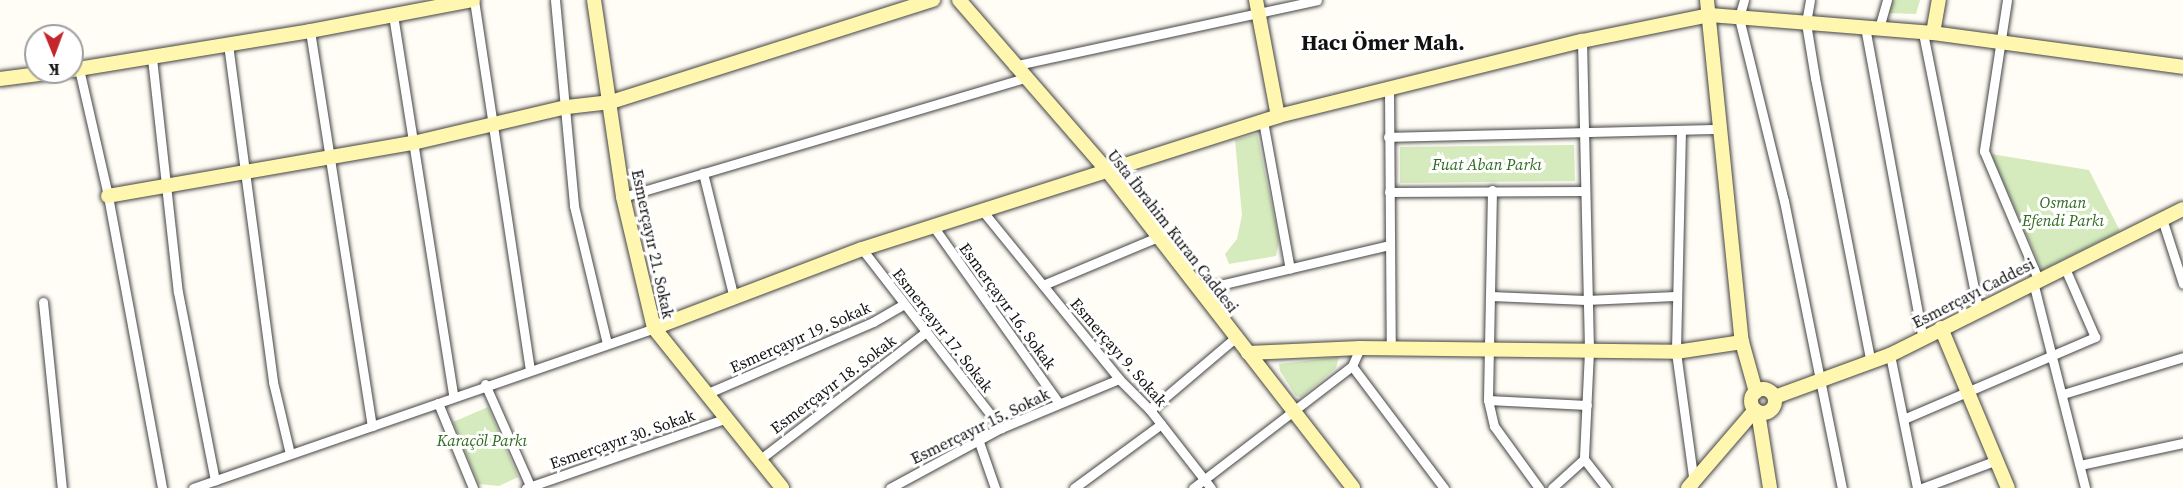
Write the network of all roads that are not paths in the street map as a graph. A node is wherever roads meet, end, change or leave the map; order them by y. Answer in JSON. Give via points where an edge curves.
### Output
{"nodes":[{"id":1,"x":473,"y":0,"type":"edge"},
{"id":2,"x":555,"y":0,"type":"edge"},
{"id":3,"x":594,"y":0,"type":"edge"},
{"id":4,"x":933,"y":0,"type":"edge"},
{"id":5,"x":959,"y":0,"type":"edge"},
{"id":6,"x":1317,"y":0,"type":"edge"},
{"id":7,"x":1707,"y":0,"type":"edge"},
{"id":8,"x":1744,"y":0,"type":"edge"},
{"id":9,"x":1810,"y":0,"type":"edge"},
{"id":10,"x":1887,"y":0,"type":"edge"},
{"id":11,"x":1939,"y":0,"type":"edge"},
{"id":12,"x":2007,"y":0,"type":"edge"},
{"id":13,"x":1258,"y":6,"type":"edge"},
{"id":14,"x":393,"y":15,"type":"junction"},
{"id":15,"x":1710,"y":15,"type":"junction"},
{"id":16,"x":1739,"y":18,"type":"junction"},
{"id":17,"x":1806,"y":23,"type":"junction"},
{"id":18,"x":1872,"y":28,"type":"junction"},
{"id":19,"x":310,"y":32,"type":"junction"},
{"id":20,"x":1928,"y":33,"type":"junction"},
{"id":21,"x":1582,"y":42,"type":"junction"},
{"id":22,"x":2001,"y":43,"type":"junction"},
{"id":23,"x":228,"y":44,"type":"junction"},
{"id":24,"x":152,"y":58,"type":"junction"},
{"id":25,"x":1013,"y":66,"type":"junction"},
{"id":26,"x":2183,"y":67,"type":"edge"},
{"id":27,"x":84,"y":68,"type":"edge"},
{"id":28,"x":24,"y":76,"type":"edge"},
{"id":29,"x":1024,"y":78,"type":"junction"},
{"id":30,"x":0,"y":79,"type":"edge"},
{"id":31,"x":79,"y":84,"type":"edge"},
{"id":32,"x":1389,"y":90,"type":"junction"},
{"id":33,"x":611,"y":102,"type":"junction"},
{"id":34,"x":567,"y":107,"type":"junction"},
{"id":35,"x":1278,"y":116,"type":"junction"},
{"id":36,"x":1263,"y":121,"type":"junction"},
{"id":37,"x":493,"y":124,"type":"junction"},
{"id":38,"x":1719,"y":129,"type":"junction"},
{"id":39,"x":1583,"y":130,"type":"junction"},
{"id":40,"x":1681,"y":130,"type":"junction"},
{"id":41,"x":1388,"y":137,"type":"junction"},
{"id":42,"x":413,"y":143,"type":"junction"},
{"id":43,"x":330,"y":156,"type":"junction"},
{"id":44,"x":1106,"y":169,"type":"junction"},
{"id":45,"x":246,"y":170,"type":"junction"},
{"id":46,"x":704,"y":173,"type":"junction"},
{"id":47,"x":165,"y":186,"type":"junction"},
{"id":48,"x":1492,"y":190,"type":"junction"},
{"id":49,"x":1584,"y":191,"type":"junction"},
{"id":50,"x":1389,"y":192,"type":"junction"},
{"id":51,"x":108,"y":196,"type":"junction"},
{"id":52,"x":623,"y":197,"type":"junction"},
{"id":53,"x":981,"y":209,"type":"junction"},
{"id":54,"x":2183,"y":209,"type":"edge"},
{"id":55,"x":2162,"y":219,"type":"junction"},
{"id":56,"x":933,"y":226,"type":"junction"},
{"id":57,"x":1158,"y":237,"type":"junction"},
{"id":58,"x":1390,"y":245,"type":"junction"},
{"id":59,"x":862,"y":249,"type":"junction"},
{"id":60,"x":2064,"y":266,"type":"junction"},
{"id":61,"x":1290,"y":269,"type":"junction"},
{"id":62,"x":2036,"y":280,"type":"junction"},
{"id":63,"x":2183,"y":284,"type":"edge"},
{"id":64,"x":1042,"y":285,"type":"junction"},
{"id":65,"x":1198,"y":290,"type":"junction"},
{"id":66,"x":1491,"y":296,"type":"junction"},
{"id":67,"x":1675,"y":296,"type":"junction"},
{"id":68,"x":734,"y":298,"type":"junction"},
{"id":69,"x":1587,"y":300,"type":"junction"},
{"id":70,"x":43,"y":302,"type":"dead end"},
{"id":71,"x":902,"y":305,"type":"junction"},
{"id":72,"x":1978,"y":308,"type":"junction"},
{"id":73,"x":654,"y":328,"type":"junction"},
{"id":74,"x":1941,"y":328,"type":"junction"},
{"id":75,"x":926,"y":332,"type":"junction"},
{"id":76,"x":1922,"y":336,"type":"junction"},
{"id":77,"x":1235,"y":338,"type":"junction"},
{"id":78,"x":1742,"y":342,"type":"junction"},
{"id":79,"x":607,"y":343,"type":"junction"},
{"id":80,"x":1360,"y":348,"type":"junction"},
{"id":81,"x":1391,"y":348,"type":"junction"},
{"id":82,"x":1589,"y":351,"type":"junction"},
{"id":83,"x":1491,"y":352,"type":"junction"},
{"id":84,"x":1676,"y":352,"type":"junction"},
{"id":85,"x":1248,"y":353,"type":"junction"},
{"id":86,"x":1890,"y":355,"type":"junction"},
{"id":87,"x":2054,"y":356,"type":"junction"},
{"id":88,"x":2183,"y":357,"type":"edge"},
{"id":89,"x":1871,"y":363,"type":"junction"},
{"id":90,"x":1352,"y":366,"type":"junction"},
{"id":91,"x":530,"y":370,"type":"junction"},
{"id":92,"x":1119,"y":379,"type":"junction"},
{"id":93,"x":1823,"y":381,"type":"junction"},
{"id":94,"x":485,"y":384,"type":"junction"},
{"id":95,"x":1756,"y":392,"type":"junction"},
{"id":96,"x":708,"y":393,"type":"junction"},
{"id":97,"x":1969,"y":394,"type":"junction"},
{"id":98,"x":2063,"y":394,"type":"junction"},
{"id":99,"x":453,"y":395,"type":"junction"},
{"id":100,"x":1775,"y":397,"type":"junction"},
{"id":101,"x":1488,"y":400,"type":"junction"},
{"id":102,"x":438,"y":403,"type":"junction"},
{"id":103,"x":1059,"y":403,"type":"junction"},
{"id":104,"x":1587,"y":405,"type":"junction"},
{"id":105,"x":1150,"y":410,"type":"junction"},
{"id":106,"x":1756,"y":411,"type":"junction"},
{"id":107,"x":1293,"y":414,"type":"junction"},
{"id":108,"x":727,"y":418,"type":"junction"},
{"id":109,"x":1906,"y":418,"type":"junction"},
{"id":110,"x":1161,"y":424,"type":"junction"},
{"id":111,"x":372,"y":426,"type":"junction"},
{"id":112,"x":1001,"y":428,"type":"junction"},
{"id":113,"x":979,"y":442,"type":"junction"},
{"id":114,"x":2183,"y":442,"type":"edge"},
{"id":115,"x":290,"y":454,"type":"junction"},
{"id":116,"x":1584,"y":459,"type":"junction"},
{"id":117,"x":759,"y":460,"type":"junction"},
{"id":118,"x":1997,"y":460,"type":"junction"},
{"id":119,"x":2080,"y":465,"type":"junction"},
{"id":120,"x":1204,"y":479,"type":"junction"},
{"id":121,"x":215,"y":480,"type":"junction"},
{"id":122,"x":1692,"y":486,"type":"edge"},
{"id":123,"x":530,"y":487,"type":"edge"},
{"id":124,"x":62,"y":488,"type":"edge"},
{"id":125,"x":162,"y":488,"type":"edge"},
{"id":126,"x":193,"y":488,"type":"edge"},
{"id":127,"x":473,"y":488,"type":"edge"},
{"id":128,"x":782,"y":488,"type":"edge"},
{"id":129,"x":890,"y":488,"type":"edge"},
{"id":130,"x":995,"y":488,"type":"edge"},
{"id":131,"x":1074,"y":488,"type":"edge"},
{"id":132,"x":1193,"y":488,"type":"edge"},
{"id":133,"x":1211,"y":488,"type":"edge"},
{"id":134,"x":1353,"y":488,"type":"edge"},
{"id":135,"x":1444,"y":488,"type":"edge"},
{"id":136,"x":1539,"y":488,"type":"edge"},
{"id":137,"x":1552,"y":488,"type":"edge"},
{"id":138,"x":1607,"y":488,"type":"edge"},
{"id":139,"x":1770,"y":488,"type":"edge"},
{"id":140,"x":1842,"y":488,"type":"edge"},
{"id":141,"x":1917,"y":488,"type":"edge"},
{"id":142,"x":1922,"y":488,"type":"edge"},
{"id":143,"x":2008,"y":488,"type":"edge"},
{"id":144,"x":2085,"y":488,"type":"edge"}],
"edges":[{"from":1,"to":14,"type":"street"},
{"from":1,"to":37,"type":"street"},
{"from":2,"to":34,"type":"street"},
{"from":3,"to":33,"type":"street","name":"Esmerçayır 21. Sokak"},
{"from":4,"to":33,"type":"street"},
{"from":5,"to":25,"type":"street","name":"Usta İbrahim Kuran Caddesi"},
{"from":6,"to":13,"type":"street"},
{"from":7,"to":15,"type":"street"},
{"from":8,"to":16,"type":"street"},
{"from":9,"to":17,"type":"street"},
{"from":10,"to":18,"type":"street"},
{"from":11,"to":20,"type":"street"},
{"from":12,"to":22,"type":"street"},
{"from":13,"to":25,"type":"street"},
{"from":13,"to":35,"type":"street"},
{"from":14,"to":19,"type":"street"},
{"from":14,"to":42,"type":"street"},
{"from":15,"to":16,"type":"street"},
{"from":15,"to":21,"type":"street"},
{"from":15,"to":38,"type":"street"},
{"from":16,"to":17,"type":"street"},
{"from":16,"to":93,"type":"street"},
{"from":17,"to":18,"type":"street"},
{"from":17,"to":89,"type":"street"},
{"from":18,"to":20,"type":"street"},
{"from":18,"to":76,"type":"street"},
{"from":19,"to":23,"type":"street"},
{"from":19,"to":43,"type":"street"},
{"from":20,"to":22,"type":"street"},
{"from":20,"to":72,"type":"street"},
{"from":21,"to":32,"type":"street"},
{"from":21,"to":39,"type":"street"},
{"from":22,"to":26,"type":"street"},
{"from":22,"to":62,"type":"street","via":[[1984,151]]},
{"from":23,"to":24,"type":"street"},
{"from":23,"to":45,"type":"street"},
{"from":24,"to":27,"type":"street"},
{"from":24,"to":47,"type":"street"},
{"from":25,"to":29,"type":"street","name":"Usta İbrahim Kuran Caddesi"},
{"from":28,"to":30,"type":"street"},
{"from":29,"to":44,"type":"street","name":"Usta İbrahim Kuran Caddesi"},
{"from":29,"to":46,"type":"street"},
{"from":31,"to":51,"type":"street"},
{"from":32,"to":35,"type":"street"},
{"from":32,"to":41,"type":"street"},
{"from":33,"to":34,"type":"street"},
{"from":33,"to":52,"type":"street","name":"Esmerçayır 21. Sokak"},
{"from":34,"to":37,"type":"street"},
{"from":34,"to":79,"type":"street","via":[[574,206]]},
{"from":35,"to":36,"type":"street"},
{"from":36,"to":44,"type":"street"},
{"from":36,"to":61,"type":"street"},
{"from":37,"to":42,"type":"street"},
{"from":37,"to":91,"type":"street"},
{"from":38,"to":40,"type":"street"},
{"from":38,"to":78,"type":"street"},
{"from":39,"to":40,"type":"street"},
{"from":39,"to":41,"type":"street"},
{"from":39,"to":49,"type":"street"},
{"from":40,"to":67,"type":"street"},
{"from":41,"to":50,"type":"street"},
{"from":42,"to":43,"type":"street"},
{"from":42,"to":99,"type":"street"},
{"from":43,"to":45,"type":"street"},
{"from":43,"to":111,"type":"street"},
{"from":44,"to":53,"type":"street"},
{"from":44,"to":57,"type":"street","name":"Usta İbrahim Kuran Caddesi"},
{"from":45,"to":47,"type":"street"},
{"from":45,"to":115,"type":"street","via":[[273,382]]},
{"from":46,"to":52,"type":"street"},
{"from":46,"to":68,"type":"street"},
{"from":47,"to":51,"type":"street"},
{"from":47,"to":121,"type":"street","via":[[178,292]]},
{"from":48,"to":49,"type":"street"},
{"from":48,"to":50,"type":"street"},
{"from":48,"to":66,"type":"street"},
{"from":49,"to":69,"type":"street"},
{"from":50,"to":58,"type":"street"},
{"from":51,"to":125,"type":"street"},
{"from":52,"to":73,"type":"street","name":"Esmerçayır 21. Sokak"},
{"from":53,"to":56,"type":"street"},
{"from":53,"to":64,"type":"street","name":"Esmerçayı 9. Sokak"},
{"from":54,"to":55,"type":"street","name":"Esmerçayı Caddesi"},
{"from":55,"to":60,"type":"street","name":"Esmerçayı Caddesi"},
{"from":55,"to":63,"type":"street"},
{"from":56,"to":59,"type":"street"},
{"from":56,"to":103,"type":"street","name":"Esmerçayır 16. Sokak"},
{"from":57,"to":64,"type":"street"},
{"from":57,"to":65,"type":"street","name":"Usta İbrahim Kuran Caddesi"},
{"from":58,"to":61,"type":"street"},
{"from":58,"to":81,"type":"street"},
{"from":59,"to":68,"type":"street"},
{"from":59,"to":71,"type":"street","name":"Esmerçayır 17. Sokak"},
{"from":60,"to":62,"type":"street","name":"Esmerçayı Caddesi"},
{"from":60,"to":87,"type":"street","via":[[2095,337]]},
{"from":61,"to":65,"type":"street"},
{"from":62,"to":72,"type":"street","name":"Esmerçayı Caddesi"},
{"from":62,"to":87,"type":"street"},
{"from":64,"to":92,"type":"street","name":"Esmerçayı 9. Sokak"},
{"from":65,"to":77,"type":"street","name":"Usta İbrahim Kuran Caddesi"},
{"from":66,"to":69,"type":"street"},
{"from":66,"to":83,"type":"street"},
{"from":67,"to":69,"type":"street"},
{"from":67,"to":84,"type":"street"},
{"from":68,"to":73,"type":"street"},
{"from":69,"to":82,"type":"street"},
{"from":70,"to":124,"type":"street"},
{"from":71,"to":75,"type":"street","name":"Esmerçayır 17. Sokak"},
{"from":71,"to":96,"type":"street","name":"Esmerçayır 19. Sokak","via":[[873,322]]},
{"from":72,"to":74,"type":"street","name":"Esmerçayı Caddesi"},
{"from":73,"to":79,"type":"street"},
{"from":73,"to":96,"type":"street","name":"Esmerçayır 21. Sokak"},
{"from":74,"to":76,"type":"street","name":"Esmerçayı Caddesi"},
{"from":74,"to":97,"type":"street"},
{"from":75,"to":112,"type":"street","name":"Esmerçayır 17. Sokak"},
{"from":75,"to":117,"type":"street","name":"Esmerçayır 18. Sokak"},
{"from":76,"to":86,"type":"street","name":"Esmerçayı Caddesi"},
{"from":77,"to":85,"type":"street","name":"Usta İbrahim Kuran Caddesi"},
{"from":77,"to":105,"type":"street"},
{"from":78,"to":84,"type":"street"},
{"from":78,"to":95,"type":"street"},
{"from":79,"to":91,"type":"street"},
{"from":80,"to":81,"type":"street"},
{"from":80,"to":85,"type":"street"},
{"from":80,"to":90,"type":"street"},
{"from":81,"to":83,"type":"street"},
{"from":82,"to":83,"type":"street"},
{"from":82,"to":84,"type":"street"},
{"from":82,"to":104,"type":"street"},
{"from":83,"to":101,"type":"street"},
{"from":84,"to":122,"type":"street"},
{"from":85,"to":107,"type":"street","name":"Usta İbrahim Kuran Caddesi"},
{"from":86,"to":89,"type":"street","name":"Esmerçayı Caddesi"},
{"from":86,"to":109,"type":"street"},
{"from":87,"to":97,"type":"street"},
{"from":87,"to":98,"type":"street"},
{"from":88,"to":98,"type":"street"},
{"from":89,"to":93,"type":"street","name":"Esmerçayı Caddesi"},
{"from":90,"to":107,"type":"street"},
{"from":90,"to":135,"type":"street"},
{"from":91,"to":94,"type":"street"},
{"from":92,"to":103,"type":"street","name":"Esmerçayır 15. Sokak"},
{"from":92,"to":105,"type":"street","name":"Esmerçayı 9. Sokak"},
{"from":93,"to":100,"type":"street","name":"Esmerçayı Caddesi"},
{"from":93,"to":140,"type":"street"},
{"from":94,"to":99,"type":"street"},
{"from":94,"to":123,"type":"street"},
{"from":95,"to":100,"type":"street","via":[[1769,390]]},
{"from":95,"to":106,"type":"street","via":[[1751,401]]},
{"from":96,"to":108,"type":"street","name":"Esmerçayır 21. Sokak"},
{"from":97,"to":109,"type":"street"},
{"from":97,"to":118,"type":"street"},
{"from":98,"to":119,"type":"street"},
{"from":99,"to":102,"type":"street"},
{"from":100,"to":106,"type":"street","via":[[1773,408]]},
{"from":101,"to":104,"type":"street"},
{"from":101,"to":136,"type":"street","via":[[1494,426]]},
{"from":102,"to":111,"type":"street"},
{"from":102,"to":127,"type":"street"},
{"from":103,"to":112,"type":"street","name":"Esmerçayır 15. Sokak"},
{"from":104,"to":116,"type":"street"},
{"from":105,"to":110,"type":"street","name":"Esmerçayı 9. Sokak"},
{"from":106,"to":122,"type":"street"},
{"from":106,"to":139,"type":"street"},
{"from":107,"to":120,"type":"street"},
{"from":107,"to":134,"type":"street","name":"Usta İbrahim Kuran Caddesi"},
{"from":108,"to":117,"type":"street","name":"Esmerçayır 21. Sokak"},
{"from":108,"to":123,"type":"street","name":"Esmerçayır 30. Sokak"},
{"from":109,"to":141,"type":"street"},
{"from":110,"to":120,"type":"street","name":"Esmerçayı 9. Sokak"},
{"from":110,"to":131,"type":"street"},
{"from":111,"to":115,"type":"street"},
{"from":112,"to":113,"type":"street","name":"Esmerçayır 15. Sokak"},
{"from":113,"to":129,"type":"street","name":"Esmerçayır 15. Sokak"},
{"from":113,"to":130,"type":"street"},
{"from":114,"to":119,"type":"street"},
{"from":115,"to":121,"type":"street"},
{"from":116,"to":137,"type":"street"},
{"from":116,"to":138,"type":"street"},
{"from":117,"to":128,"type":"street","name":"Esmerçayır 21. Sokak"},
{"from":118,"to":142,"type":"street"},
{"from":118,"to":143,"type":"street"},
{"from":119,"to":144,"type":"street"},
{"from":120,"to":132,"type":"street"},
{"from":120,"to":133,"type":"street","name":"Esmerçayı 9. Sokak"},
{"from":121,"to":126,"type":"street"}]}
